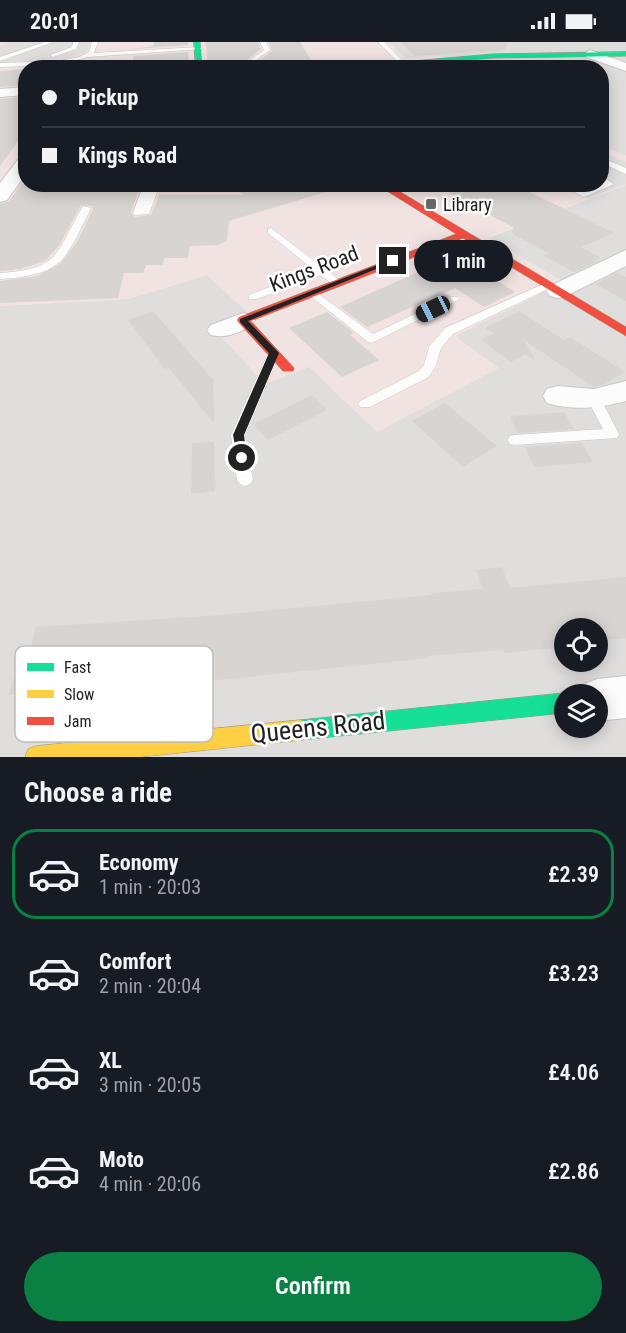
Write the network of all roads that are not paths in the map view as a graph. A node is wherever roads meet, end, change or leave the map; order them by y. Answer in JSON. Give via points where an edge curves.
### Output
{"nodes":[{"id":1,"x":50,"y":42,"type":"edge"},
{"id":2,"x":76,"y":42,"type":"edge"},
{"id":3,"x":95,"y":42,"type":"edge"},
{"id":4,"x":263,"y":42,"type":"edge"},
{"id":5,"x":381,"y":42,"type":"edge"},
{"id":6,"x":198,"y":46,"type":"edge"},
{"id":7,"x":89,"y":54,"type":"junction"},
{"id":8,"x":590,"y":54,"type":"junction"},
{"id":9,"x":626,"y":54,"type":"edge"},
{"id":10,"x":33,"y":56,"type":"dead end"},
{"id":11,"x":43,"y":56,"type":"dead end"},
{"id":12,"x":0,"y":59,"type":"edge"},
{"id":13,"x":24,"y":60,"type":"edge"},
{"id":14,"x":68,"y":60,"type":"edge"},
{"id":15,"x":254,"y":60,"type":"edge"},
{"id":16,"x":390,"y":60,"type":"edge"},
{"id":17,"x":480,"y":60,"type":"edge"},
{"id":18,"x":607,"y":60,"type":"edge"},
{"id":19,"x":18,"y":61,"type":"edge"},
{"id":20,"x":609,"y":61,"type":"edge"},
{"id":21,"x":18,"y":62,"type":"edge"},
{"id":22,"x":0,"y":65,"type":"edge"},
{"id":23,"x":626,"y":67,"type":"edge"},
{"id":24,"x":18,"y":92,"type":"edge"},
{"id":25,"x":0,"y":93,"type":"edge"},
{"id":26,"x":609,"y":163,"type":"edge"},
{"id":27,"x":626,"y":171,"type":"edge"},
{"id":28,"x":18,"y":172,"type":"edge"},
{"id":29,"x":146,"y":192,"type":"edge"},
{"id":30,"x":153,"y":192,"type":"edge"},
{"id":31,"x":393,"y":192,"type":"edge"},
{"id":32,"x":0,"y":196,"type":"edge"},
{"id":33,"x":86,"y":208,"type":"dead end"},
{"id":34,"x":270,"y":231,"type":"dead end"},
{"id":35,"x":462,"y":235,"type":"junction"},
{"id":36,"x":626,"y":257,"type":"edge"},
{"id":37,"x":322,"y":271,"type":"junction"},
{"id":38,"x":0,"y":276,"type":"edge"},
{"id":39,"x":337,"y":282,"type":"junction"},
{"id":40,"x":553,"y":288,"type":"junction"},
{"id":41,"x":312,"y":292,"type":"junction"},
{"id":42,"x":253,"y":297,"type":"dead end"},
{"id":43,"x":454,"y":299,"type":"dead end"},
{"id":44,"x":626,"y":332,"type":"edge"},
{"id":45,"x":274,"y":353,"type":"junction"},
{"id":46,"x":288,"y":368,"type":"dead end"},
{"id":47,"x":626,"y":391,"type":"edge"},
{"id":48,"x":557,"y":396,"type":"dead end"},
{"id":49,"x":594,"y":399,"type":"junction"},
{"id":50,"x":365,"y":404,"type":"dead end"},
{"id":51,"x":515,"y":441,"type":"dead end"},
{"id":52,"x":245,"y":480,"type":"dead end"},
{"id":53,"x":626,"y":697,"type":"edge"},
{"id":54,"x":608,"y":699,"type":"edge"},
{"id":55,"x":554,"y":704,"type":"edge"},
{"id":56,"x":213,"y":740,"type":"edge"},
{"id":57,"x":191,"y":742,"type":"edge"},
{"id":58,"x":47,"y":757,"type":"edge"}],
"edges":[{"from":1,"to":12,"type":"lane"},
{"from":2,"to":11,"type":"lane","via":[[68,52]]},
{"from":3,"to":7,"type":"lane"},
{"from":4,"to":15,"type":"lane","via":[[267,50]]},
{"from":5,"to":16,"type":"lane"},
{"from":6,"to":7,"type":"lane","via":[[103,57]]},
{"from":7,"to":14,"type":"lane"},
{"from":8,"to":9,"type":"street"},
{"from":8,"to":17,"type":"street"},
{"from":8,"to":18,"type":"street"},
{"from":10,"to":13,"type":"lane"},
{"from":12,"to":19,"type":"lane"},
{"from":20,"to":23,"type":"street"},
{"from":21,"to":22,"type":"lane"},
{"from":24,"to":25,"type":"street"},
{"from":26,"to":27,"type":"lane"},
{"from":28,"to":32,"type":"street"},
{"from":29,"to":30,"type":"lane","via":[[138,213],[146,212]]},
{"from":31,"to":35,"type":"street"},
{"from":33,"to":38,"type":"lane","via":[[56,264],[38,273]]},
{"from":34,"to":37,"type":"lane"},
{"from":35,"to":39,"type":"street","name":"Kings Road"},
{"from":35,"to":40,"type":"street"},
{"from":36,"to":40,"type":"street"},
{"from":37,"to":39,"type":"lane"},
{"from":37,"to":42,"type":"lane"},
{"from":39,"to":41,"type":"street","name":"Kings Road"},
{"from":40,"to":44,"type":"street"},
{"from":40,"to":50,"type":"lane","via":[[449,332],[435,347],[424,374]]},
{"from":41,"to":43,"type":"lane","via":[[372,339]]},
{"from":41,"to":45,"type":"street","name":"Kings Road","via":[[232,325]]},
{"from":45,"to":46,"type":"street","name":"Kings Road"},
{"from":45,"to":52,"type":"lane","via":[[238,435]]},
{"from":47,"to":49,"type":"street"},
{"from":48,"to":49,"type":"street"},
{"from":49,"to":51,"type":"lane","via":[[612,434]]},
{"from":53,"to":54,"type":"street"},
{"from":55,"to":56,"type":"street","name":"Queens Road"},
{"from":57,"to":58,"type":"street","name":"Queens Road"}]}
